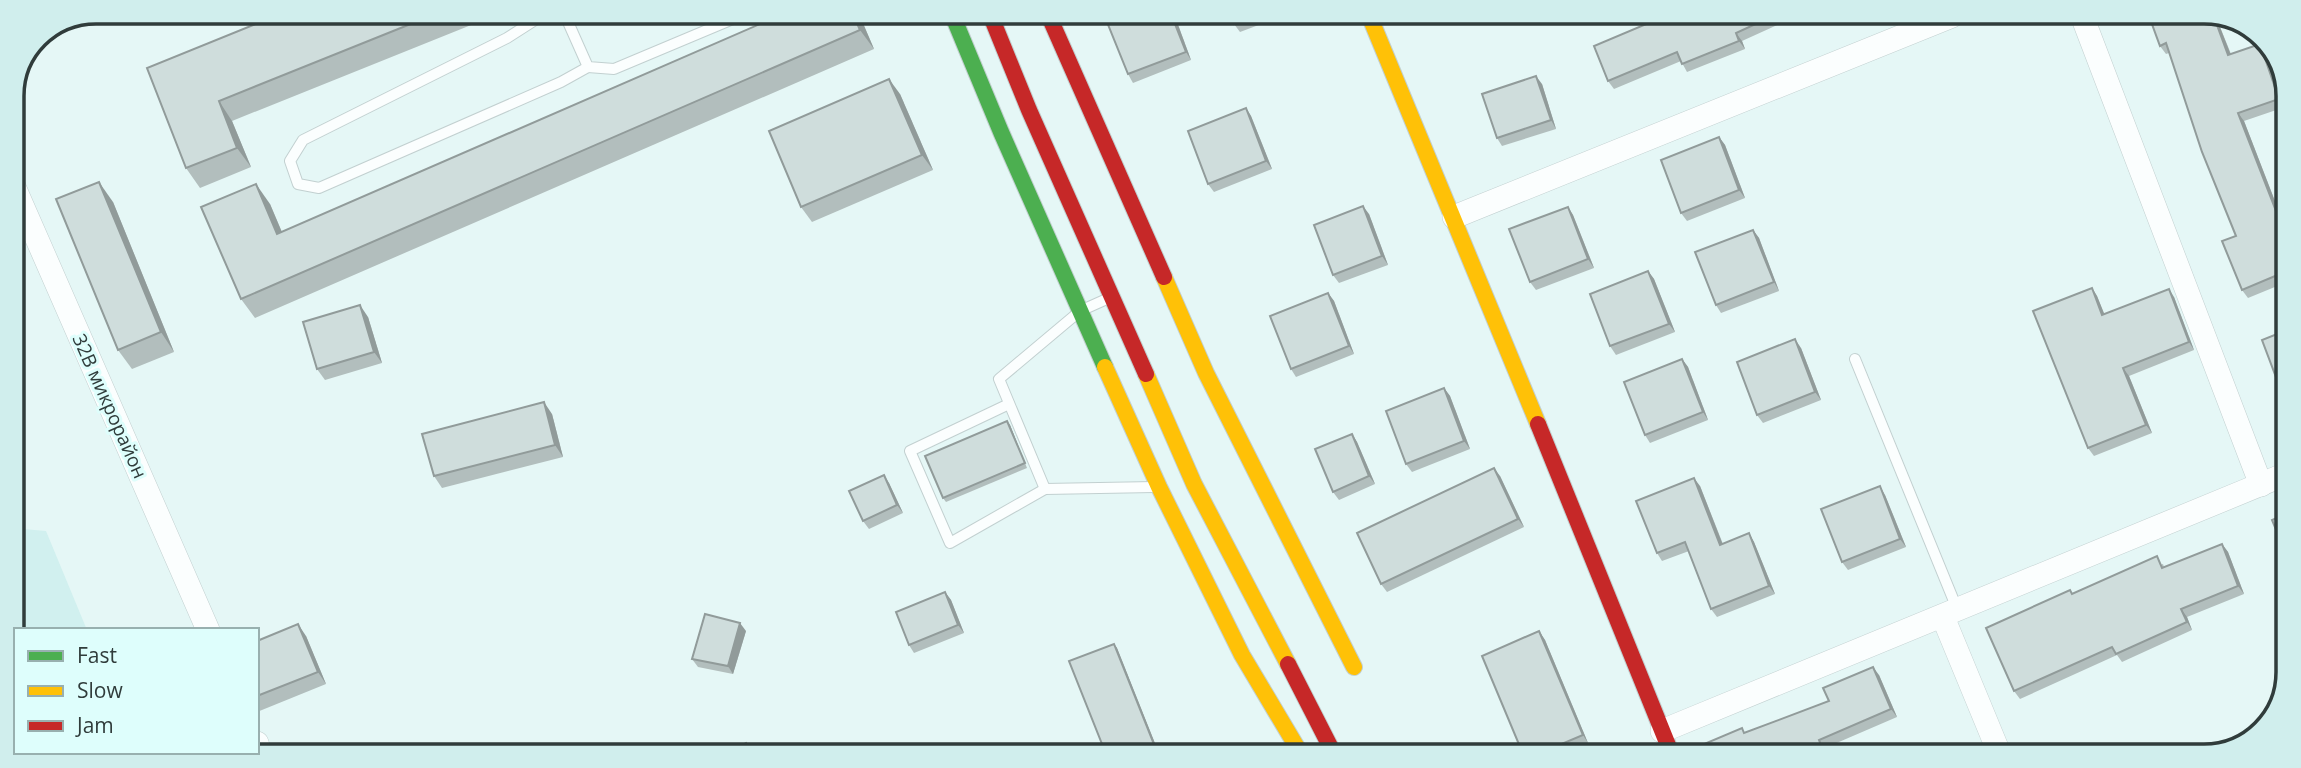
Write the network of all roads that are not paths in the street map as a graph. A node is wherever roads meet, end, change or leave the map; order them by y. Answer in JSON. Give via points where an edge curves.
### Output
{"nodes":[{"id":1,"x":529,"y":24,"type":"edge"},
{"id":2,"x":569,"y":24,"type":"edge"},
{"id":3,"x":721,"y":24,"type":"edge"},
{"id":4,"x":956,"y":24,"type":"edge"},
{"id":5,"x":994,"y":24,"type":"edge"},
{"id":6,"x":1052,"y":24,"type":"edge"},
{"id":7,"x":1373,"y":24,"type":"edge"},
{"id":8,"x":1932,"y":24,"type":"edge"},
{"id":9,"x":2085,"y":24,"type":"edge"},
{"id":10,"x":588,"y":67,"type":"junction"},
{"id":11,"x":24,"y":210,"type":"edge"},
{"id":12,"x":1454,"y":217,"type":"junction"},
{"id":13,"x":1111,"y":297,"type":"junction"},
{"id":14,"x":1080,"y":312,"type":"junction"},
{"id":15,"x":1854,"y":359,"type":"dead end"},
{"id":16,"x":1009,"y":404,"type":"junction"},
{"id":17,"x":2277,"y":478,"type":"edge"},
{"id":18,"x":1176,"y":484,"type":"junction"},
{"id":19,"x":2261,"y":485,"type":"junction"},
{"id":20,"x":1045,"y":489,"type":"junction"},
{"id":21,"x":1950,"y":614,"type":"junction"},
{"id":22,"x":207,"y":628,"type":"edge"},
{"id":23,"x":1354,"y":667,"type":"dead end"},
{"id":24,"x":1662,"y":731,"type":"junction"},
{"id":25,"x":1295,"y":744,"type":"edge"},
{"id":26,"x":1328,"y":744,"type":"edge"},
{"id":27,"x":1667,"y":744,"type":"edge"},
{"id":28,"x":1996,"y":744,"type":"edge"}],
"edges":[{"from":1,"to":10,"type":"lane","via":[[303,140],[290,161],[298,184],[319,188]]},
{"from":2,"to":10,"type":"lane"},
{"from":3,"to":10,"type":"lane","via":[[614,69]]},
{"from":4,"to":14,"type":"main road"},
{"from":5,"to":13,"type":"main road"},
{"from":6,"to":23,"type":"main road","via":[[1206,373]]},
{"from":7,"to":12,"type":"main road"},
{"from":8,"to":12,"type":"street"},
{"from":9,"to":19,"type":"street"},
{"from":11,"to":22,"type":"street","name":"32В микрорайон"},
{"from":12,"to":24,"type":"main road"},
{"from":13,"to":14,"type":"lane"},
{"from":13,"to":18,"type":"main road"},
{"from":14,"to":16,"type":"lane","via":[[999,379]]},
{"from":14,"to":18,"type":"main road"},
{"from":15,"to":21,"type":"lane"},
{"from":16,"to":20,"type":"lane"},
{"from":16,"to":20,"type":"lane","via":[[910,451],[950,543]]},
{"from":17,"to":19,"type":"street"},
{"from":18,"to":20,"type":"lane"},
{"from":18,"to":25,"type":"main road","via":[[1242,655]]},
{"from":18,"to":26,"type":"main road"},
{"from":19,"to":21,"type":"street"},
{"from":21,"to":24,"type":"street"},
{"from":21,"to":28,"type":"street"},
{"from":24,"to":27,"type":"main road"}]}
